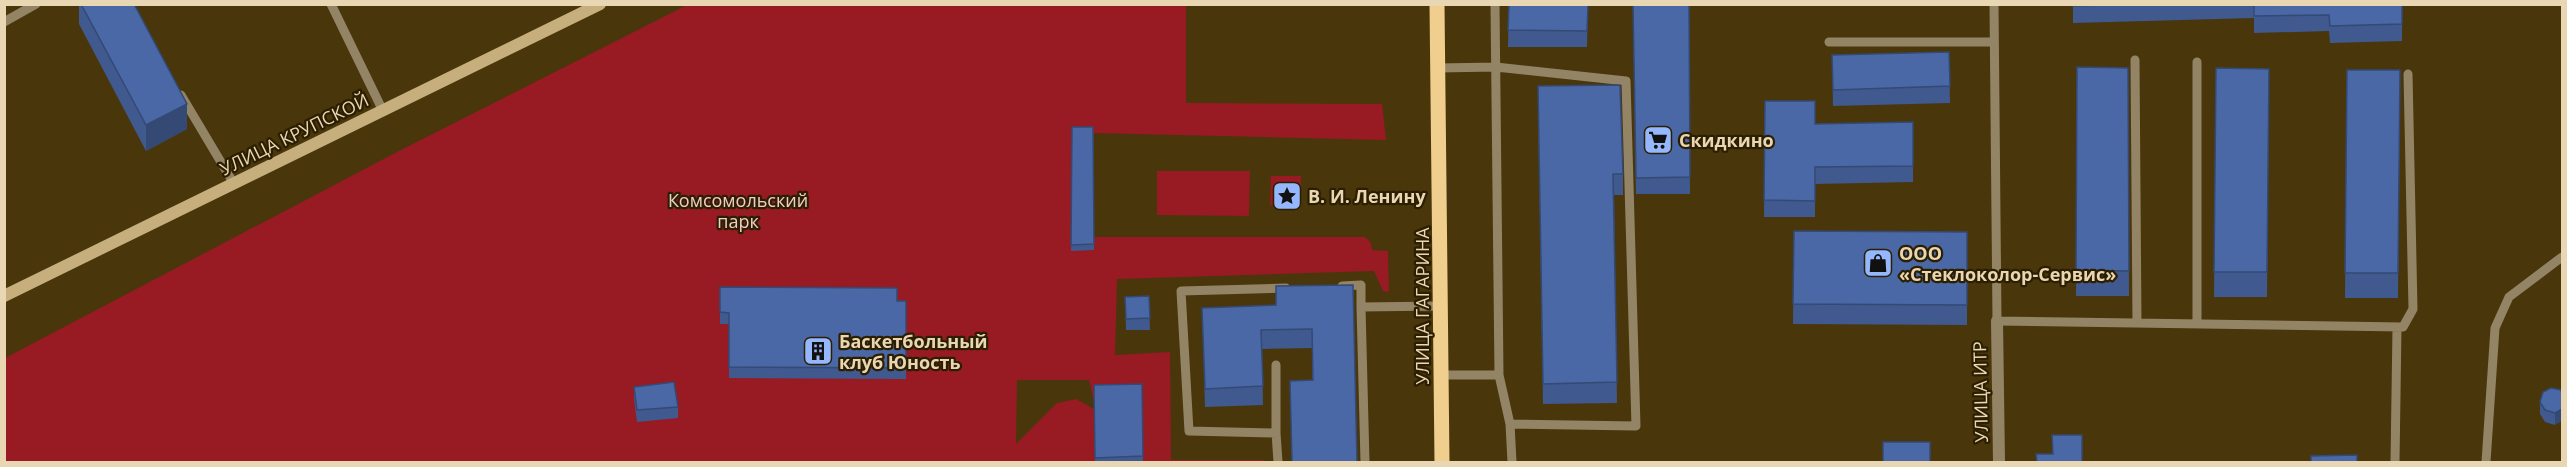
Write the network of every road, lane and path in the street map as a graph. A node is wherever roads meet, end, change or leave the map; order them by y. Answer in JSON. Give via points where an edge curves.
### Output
{"nodes":[{"id":1,"x":36,"y":4,"type":"edge"},
{"id":2,"x":331,"y":4,"type":"edge"},
{"id":3,"x":600,"y":4,"type":"edge"},
{"id":4,"x":1437,"y":4,"type":"edge"},
{"id":5,"x":1495,"y":4,"type":"edge"},
{"id":6,"x":1994,"y":4,"type":"edge"},
{"id":7,"x":4,"y":22,"type":"edge"},
{"id":8,"x":1829,"y":42,"type":"dead end"},
{"id":9,"x":1994,"y":42,"type":"junction"},
{"id":10,"x":2136,"y":60,"type":"dead end"},
{"id":11,"x":2197,"y":62,"type":"dead end"},
{"id":12,"x":1496,"y":67,"type":"junction"},
{"id":13,"x":1438,"y":68,"type":"junction"},
{"id":14,"x":2408,"y":74,"type":"dead end"},
{"id":15,"x":176,"y":86,"type":"edge"},
{"id":16,"x":383,"y":111,"type":"junction"},
{"id":17,"x":234,"y":184,"type":"junction"},
{"id":18,"x":2562,"y":257,"type":"edge"},
{"id":19,"x":1337,"y":286,"type":"edge"},
{"id":20,"x":1301,"y":287,"type":"edge"},
{"id":21,"x":4,"y":296,"type":"edge"},
{"id":22,"x":1442,"y":306,"type":"junction"},
{"id":23,"x":1361,"y":307,"type":"junction"},
{"id":24,"x":1997,"y":321,"type":"junction"},
{"id":25,"x":2137,"y":323,"type":"junction"},
{"id":26,"x":2197,"y":324,"type":"junction"},
{"id":27,"x":2397,"y":327,"type":"junction"},
{"id":28,"x":1276,"y":365,"type":"dead end"},
{"id":29,"x":1442,"y":375,"type":"junction"},
{"id":30,"x":1499,"y":375,"type":"junction"},
{"id":31,"x":1510,"y":424,"type":"junction"},
{"id":32,"x":1276,"y":433,"type":"junction"},
{"id":33,"x":1278,"y":462,"type":"edge"},
{"id":34,"x":1365,"y":462,"type":"edge"},
{"id":35,"x":1442,"y":462,"type":"edge"},
{"id":36,"x":1512,"y":462,"type":"edge"},
{"id":37,"x":1999,"y":462,"type":"edge"},
{"id":38,"x":2395,"y":462,"type":"edge"},
{"id":39,"x":2486,"y":462,"type":"edge"}],
"edges":[{"from":1,"to":7,"type":"lane"},
{"from":2,"to":16,"type":"lane"},
{"from":3,"to":16,"type":"main road","name":"УЛИЦА КРУПСКОЙ"},
{"from":4,"to":13,"type":"main road","name":"УЛИЦА ГАГАРИНА"},
{"from":5,"to":12,"type":"lane"},
{"from":6,"to":9,"type":"lane"},
{"from":8,"to":9,"type":"lane"},
{"from":9,"to":24,"type":"lane"},
{"from":10,"to":25,"type":"lane"},
{"from":11,"to":26,"type":"lane"},
{"from":12,"to":13,"type":"lane"},
{"from":12,"to":30,"type":"lane"},
{"from":12,"to":31,"type":"lane","via":[[1626,81],[1636,426]]},
{"from":13,"to":22,"type":"main road","name":"УЛИЦА ГАГАРИНА"},
{"from":14,"to":27,"type":"lane","via":[[2413,309],[2403,327]]},
{"from":15,"to":17,"type":"lane"},
{"from":16,"to":17,"type":"main road","name":"УЛИЦА КРУПСКОЙ"},
{"from":17,"to":21,"type":"main road","name":"УЛИЦА КРУПСКОЙ"},
{"from":18,"to":39,"type":"lane","via":[[2509,297],[2495,328]]},
{"from":19,"to":23,"type":"lane","via":[[1360,285]]},
{"from":20,"to":32,"type":"lane","via":[[1181,291],[1189,431]]},
{"from":22,"to":23,"type":"lane"},
{"from":22,"to":29,"type":"main road","name":"УЛИЦА ГАГАРИНА"},
{"from":23,"to":34,"type":"lane"},
{"from":24,"to":25,"type":"lane"},
{"from":24,"to":37,"type":"street","name":"УЛИЦА ИТР"},
{"from":25,"to":26,"type":"lane"},
{"from":26,"to":27,"type":"lane"},
{"from":27,"to":38,"type":"lane"},
{"from":28,"to":32,"type":"lane"},
{"from":29,"to":30,"type":"lane"},
{"from":29,"to":35,"type":"main road","name":"УЛИЦА ГАГАРИНА"},
{"from":30,"to":31,"type":"lane"},
{"from":31,"to":36,"type":"lane"},
{"from":32,"to":33,"type":"lane"}]}
